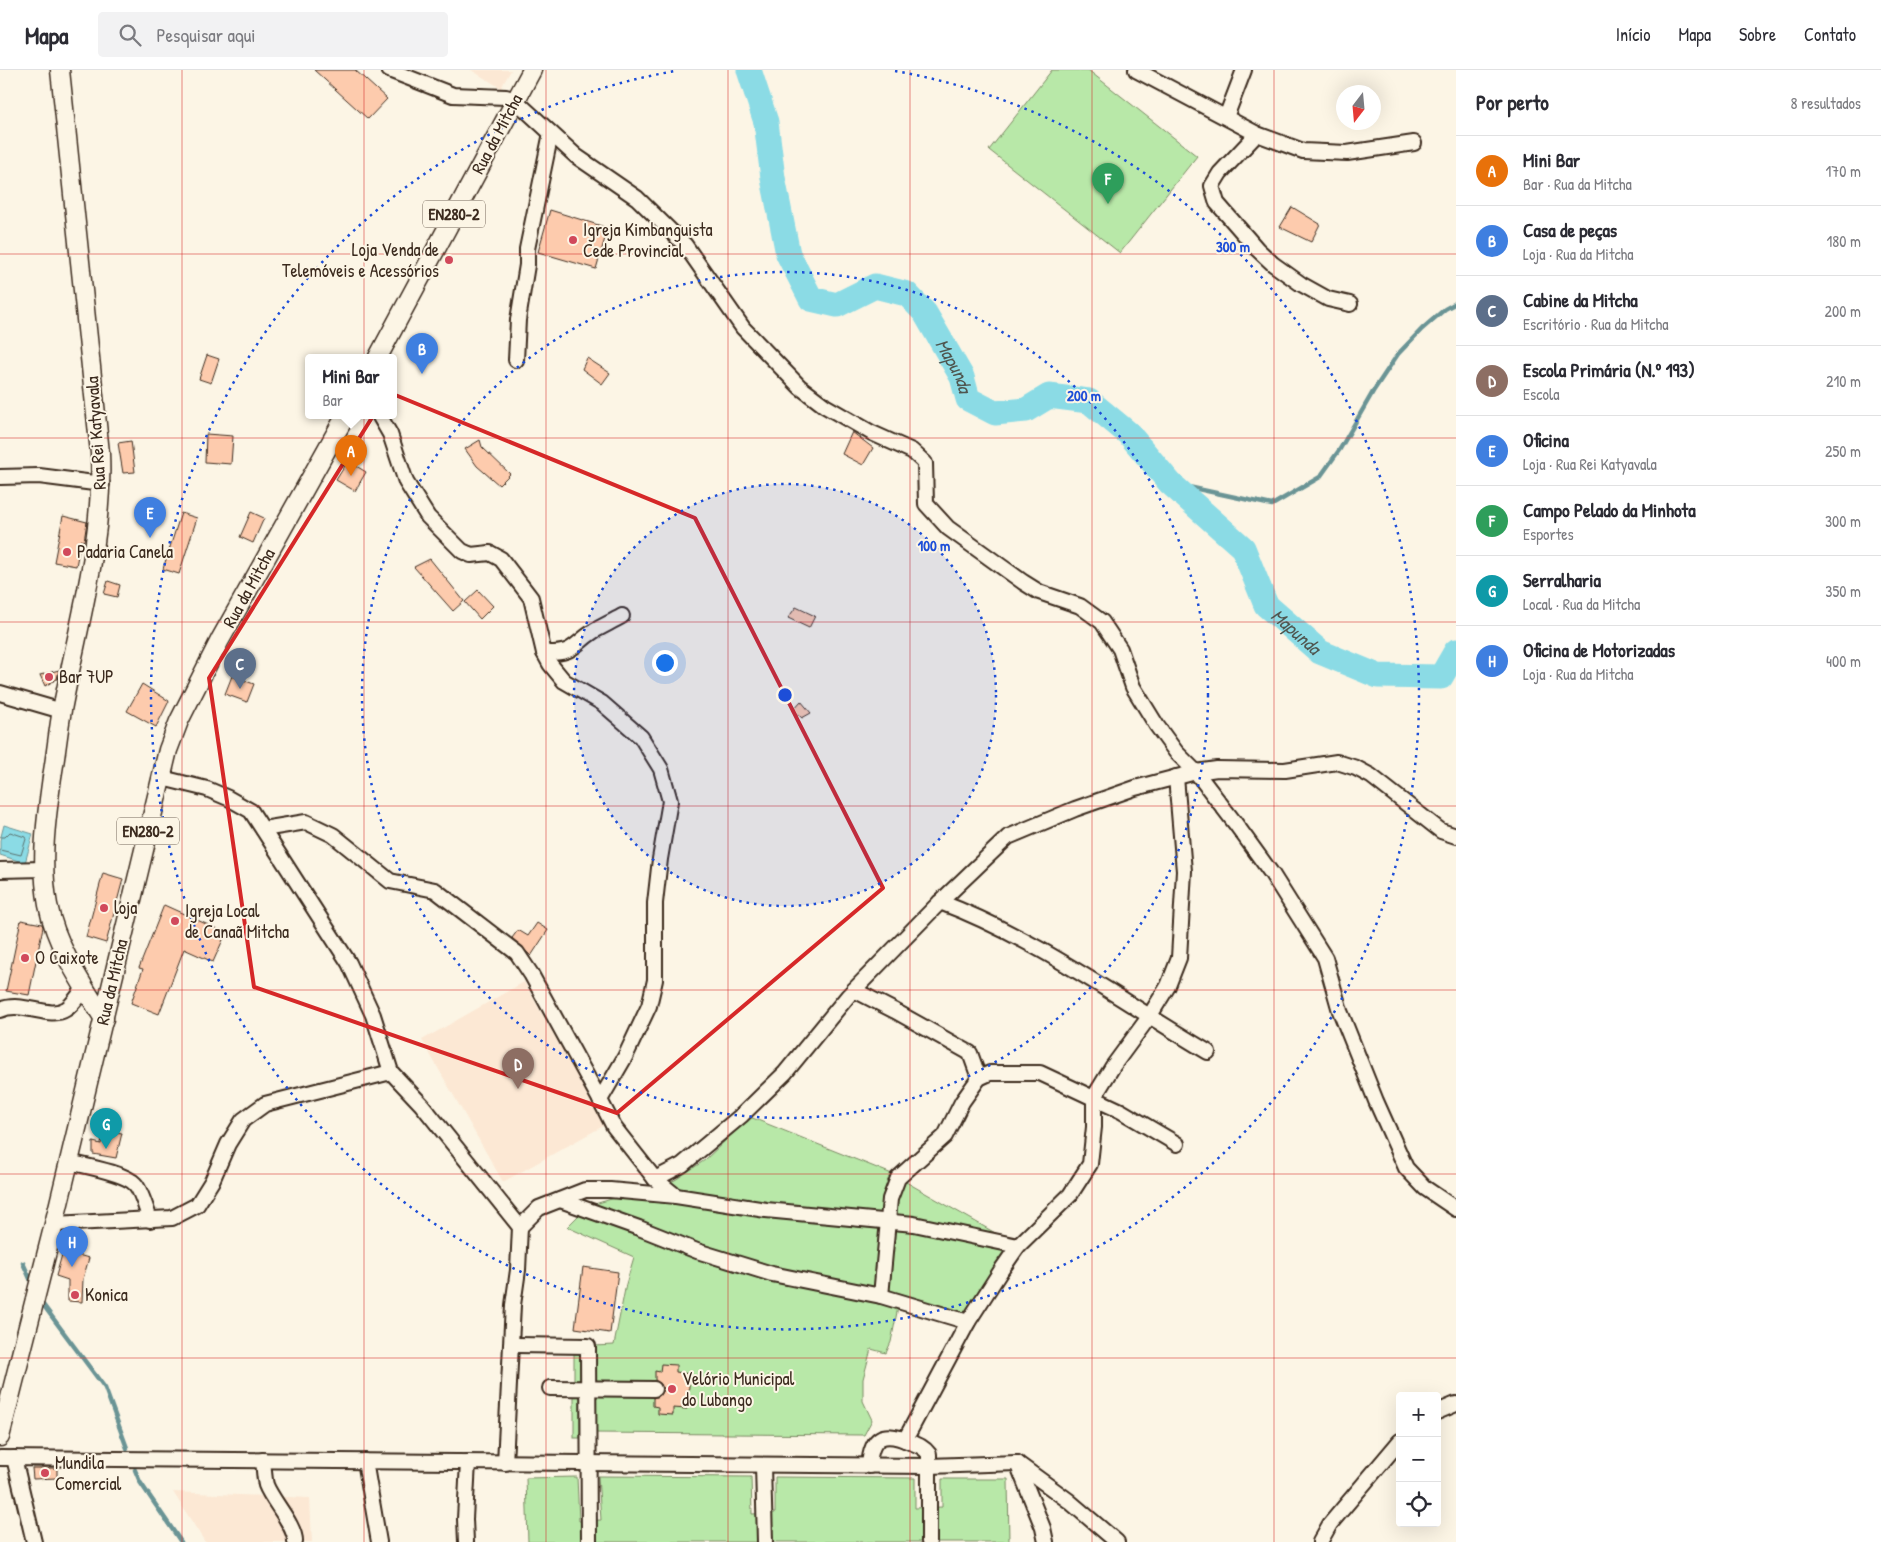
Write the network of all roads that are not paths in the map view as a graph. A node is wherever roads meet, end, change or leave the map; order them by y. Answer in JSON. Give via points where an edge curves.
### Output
{"nodes":[{"id":1,"x":60,"y":70,"type":"edge"},
{"id":2,"x":389,"y":70,"type":"edge"},
{"id":3,"x":532,"y":70,"type":"edge"},
{"id":4,"x":1136,"y":70,"type":"edge"},
{"id":5,"x":1244,"y":70,"type":"edge"},
{"id":6,"x":515,"y":100,"type":"junction"},
{"id":7,"x":1226,"y":117,"type":"junction"},
{"id":8,"x":551,"y":133,"type":"junction"},
{"id":9,"x":1257,"y":134,"type":"junction"},
{"id":10,"x":1414,"y":143,"type":"dead end"},
{"id":11,"x":1350,"y":304,"type":"dead end"},
{"id":12,"x":380,"y":354,"type":"edge"},
{"id":13,"x":516,"y":360,"type":"dead end"},
{"id":14,"x":344,"y":419,"type":"edge"},
{"id":15,"x":381,"y":419,"type":"edge"},
{"id":16,"x":0,"y":476,"type":"edge"},
{"id":17,"x":102,"y":484,"type":"junction"},
{"id":18,"x":622,"y":616,"type":"dead end"},
{"id":19,"x":544,"y":653,"type":"junction"},
{"id":20,"x":0,"y":693,"type":"edge"},
{"id":21,"x":62,"y":711,"type":"junction"},
{"id":22,"x":1196,"y":772,"type":"junction"},
{"id":23,"x":1176,"y":777,"type":"junction"},
{"id":24,"x":162,"y":778,"type":"junction"},
{"id":25,"x":263,"y":829,"type":"junction"},
{"id":26,"x":1456,"y":836,"type":"edge"},
{"id":27,"x":43,"y":869,"type":"junction"},
{"id":28,"x":0,"y":870,"type":"edge"},
{"id":29,"x":940,"y":902,"type":"junction"},
{"id":30,"x":85,"y":988,"type":"junction"},
{"id":31,"x":854,"y":990,"type":"junction"},
{"id":32,"x":0,"y":1010,"type":"edge"},
{"id":33,"x":1149,"y":1017,"type":"junction"},
{"id":34,"x":104,"y":1020,"type":"junction"},
{"id":35,"x":1208,"y":1052,"type":"dead end"},
{"id":36,"x":391,"y":1072,"type":"junction"},
{"id":37,"x":979,"y":1078,"type":"junction"},
{"id":38,"x":1094,"y":1098,"type":"junction"},
{"id":39,"x":600,"y":1100,"type":"junction"},
{"id":40,"x":1176,"y":1144,"type":"dead end"},
{"id":41,"x":69,"y":1162,"type":"junction"},
{"id":42,"x":655,"y":1179,"type":"junction"},
{"id":43,"x":676,"y":1196,"type":"junction"},
{"id":44,"x":560,"y":1200,"type":"junction"},
{"id":45,"x":1456,"y":1209,"type":"edge"},
{"id":46,"x":150,"y":1220,"type":"junction"},
{"id":47,"x":888,"y":1221,"type":"junction"},
{"id":48,"x":54,"y":1224,"type":"junction"},
{"id":49,"x":520,"y":1227,"type":"junction"},
{"id":50,"x":1018,"y":1246,"type":"junction"},
{"id":51,"x":881,"y":1296,"type":"junction"},
{"id":52,"x":968,"y":1322,"type":"junction"},
{"id":53,"x":516,"y":1345,"type":"dead end"},
{"id":54,"x":550,"y":1388,"type":"dead end"},
{"id":55,"x":588,"y":1388,"type":"junction"},
{"id":56,"x":654,"y":1389,"type":"dead end"},
{"id":57,"x":1456,"y":1404,"type":"edge"},
{"id":58,"x":1441,"y":1410,"type":"edge"},
{"id":59,"x":0,"y":1437,"type":"edge"},
{"id":60,"x":906,"y":1440,"type":"junction"},
{"id":61,"x":1396,"y":1446,"type":"edge"},
{"id":62,"x":7,"y":1458,"type":"edge"},
{"id":63,"x":263,"y":1460,"type":"junction"},
{"id":64,"x":365,"y":1461,"type":"junction"},
{"id":65,"x":468,"y":1462,"type":"junction"},
{"id":66,"x":505,"y":1463,"type":"junction"},
{"id":67,"x":588,"y":1463,"type":"junction"},
{"id":68,"x":1017,"y":1463,"type":"junction"},
{"id":69,"x":762,"y":1465,"type":"junction"},
{"id":70,"x":869,"y":1466,"type":"junction"},
{"id":71,"x":929,"y":1466,"type":"junction"},
{"id":72,"x":34,"y":1542,"type":"edge"},
{"id":73,"x":295,"y":1542,"type":"edge"},
{"id":74,"x":379,"y":1542,"type":"edge"},
{"id":75,"x":466,"y":1542,"type":"edge"},
{"id":76,"x":589,"y":1542,"type":"edge"},
{"id":77,"x":765,"y":1542,"type":"edge"},
{"id":78,"x":929,"y":1542,"type":"edge"},
{"id":79,"x":1046,"y":1542,"type":"edge"},
{"id":80,"x":1117,"y":1542,"type":"edge"},
{"id":81,"x":1320,"y":1542,"type":"edge"}],
"edges":[{"from":1,"to":17,"type":"main road","name":"Rua Rei Katyavala"},
{"from":2,"to":6,"type":"street","via":[[453,94]]},
{"from":3,"to":6,"type":"main road","name":"Rua da Mitcha","number":"EN280-2"},
{"from":4,"to":7,"type":"street"},
{"from":5,"to":7,"type":"street"},
{"from":6,"to":8,"type":"street"},
{"from":6,"to":12,"type":"main road","name":"Rua da Mitcha","number":"EN280-2"},
{"from":7,"to":9,"type":"street"},
{"from":8,"to":13,"type":"street","via":[[527,249]]},
{"from":8,"to":22,"type":"street","via":[[576,156],[637,198],[685,245],[743,328],[800,387],[825,406],[912,452],[925,463],[926,504],[948,528],[1039,592],[1080,606],[1102,622],[1120,649],[1133,687],[1157,726]]},
{"from":9,"to":10,"type":"street","via":[[1303,151],[1347,153]]},
{"from":9,"to":11,"type":"street","via":[[1212,186],[1217,203],[1273,264],[1328,299]]},
{"from":14,"to":24,"type":"main road","name":"Rua da Mitcha","number":"EN280-2","via":[[220,640],[179,722]]},
{"from":15,"to":19,"type":"street","via":[[390,434],[406,482],[428,517],[462,551],[471,555],[490,553],[502,559],[531,598]]},
{"from":16,"to":17,"type":"street","via":[[39,476]]},
{"from":17,"to":21,"type":"main road","name":"Rua Rei Katyavala","via":[[91,570]]},
{"from":18,"to":19,"type":"street","via":[[571,649]]},
{"from":19,"to":39,"type":"street","via":[[564,681],[602,703],[641,737],[661,769],[670,801],[655,903],[653,989],[649,1006],[625,1057]]},
{"from":20,"to":21,"type":"street"},
{"from":21,"to":27,"type":"main road","name":"Rua Rei Katyavala"},
{"from":22,"to":23,"type":"street"},
{"from":22,"to":26,"type":"street","via":[[1217,769],[1285,770],[1337,762],[1371,776],[1441,831]]},
{"from":22,"to":45,"type":"street","via":[[1272,874],[1325,958],[1340,1012],[1406,1168],[1425,1188]]},
{"from":23,"to":29,"type":"street","via":[[1075,809],[1008,837]]},
{"from":23,"to":33,"type":"street","via":[[1184,872],[1179,958],[1168,986]]},
{"from":24,"to":25,"type":"street","via":[[207,789],[228,798],[251,811]]},
{"from":24,"to":34,"type":"main road","name":"Rua da Mitcha","number":"EN280-2"},
{"from":25,"to":36,"type":"street","via":[[349,963],[373,1015]]},
{"from":25,"to":39,"type":"street","via":[[306,822],[333,835],[390,881],[435,890],[517,953],[532,974]]},
{"from":27,"to":28,"type":"street"},
{"from":27,"to":30,"type":"main road","name":"Rua Rei Katyavala","via":[[48,906],[60,941]]},
{"from":29,"to":31,"type":"street"},
{"from":29,"to":33,"type":"street","via":[[976,916],[1036,947]]},
{"from":30,"to":32,"type":"street","via":[[66,1010],[48,1013],[8,1006]]},
{"from":30,"to":34,"type":"main road","name":"Rua Rei Katyavala"},
{"from":31,"to":37,"type":"street","via":[[970,1053]]},
{"from":31,"to":42,"type":"street","via":[[785,1073],[742,1115],[682,1165]]},
{"from":33,"to":35,"type":"street"},
{"from":33,"to":38,"type":"street"},
{"from":34,"to":41,"type":"main road","name":"Rua da Mitcha","number":"EN280-2"},
{"from":36,"to":46,"type":"street","via":[[264,1104],[244,1120],[233,1136],[197,1205],[172,1218]]},
{"from":36,"to":49,"type":"street","via":[[422,1105]]},
{"from":37,"to":38,"type":"street","via":[[990,1073],[1040,1073]]},
{"from":37,"to":47,"type":"street","via":[[962,1102],[945,1136],[898,1178],[890,1199]]},
{"from":38,"to":40,"type":"street"},
{"from":38,"to":50,"type":"street","via":[[1090,1164],[1070,1195]]},
{"from":39,"to":42,"type":"street","via":[[614,1127]]},
{"from":41,"to":46,"type":"street","via":[[111,1173],[136,1184]]},
{"from":41,"to":48,"type":"main road","name":"Rua da Mitcha","number":"EN280-2"},
{"from":42,"to":43,"type":"street"},
{"from":43,"to":44,"type":"street","via":[[584,1190]]},
{"from":43,"to":47,"type":"street","via":[[766,1210]]},
{"from":44,"to":49,"type":"street","via":[[539,1208]]},
{"from":44,"to":51,"type":"street","via":[[697,1251],[772,1274]]},
{"from":46,"to":48,"type":"street"},
{"from":47,"to":50,"type":"street"},
{"from":47,"to":51,"type":"street"},
{"from":48,"to":59,"type":"main road","name":"Rua da Mitcha","number":"EN280-2"},
{"from":49,"to":66,"type":"street"},
{"from":50,"to":52,"type":"street"},
{"from":51,"to":52,"type":"street"},
{"from":52,"to":60,"type":"street"},
{"from":53,"to":55,"type":"street","via":[[588,1346]]},
{"from":54,"to":55,"type":"street"},
{"from":55,"to":56,"type":"street"},
{"from":55,"to":67,"type":"street"},
{"from":57,"to":58,"type":"street"},
{"from":60,"to":70,"type":"street","via":[[889,1434],[881,1436],[870,1453]]},
{"from":60,"to":71,"type":"street","via":[[925,1448],[929,1454]]},
{"from":61,"to":81,"type":"street","via":[[1330,1524]]},
{"from":62,"to":63,"type":"street"},
{"from":62,"to":72,"type":"street"},
{"from":63,"to":64,"type":"street"},
{"from":63,"to":73,"type":"street","via":[[266,1484],[290,1524]]},
{"from":64,"to":65,"type":"street"},
{"from":64,"to":74,"type":"street"},
{"from":65,"to":66,"type":"street"},
{"from":65,"to":75,"type":"street"},
{"from":66,"to":67,"type":"street"},
{"from":67,"to":69,"type":"street"},
{"from":67,"to":76,"type":"street"},
{"from":68,"to":71,"type":"street"},
{"from":68,"to":79,"type":"street"},
{"from":68,"to":80,"type":"street","via":[[1070,1501]]},
{"from":69,"to":70,"type":"street"},
{"from":69,"to":77,"type":"street"},
{"from":70,"to":71,"type":"street"},
{"from":71,"to":78,"type":"street"}]}
